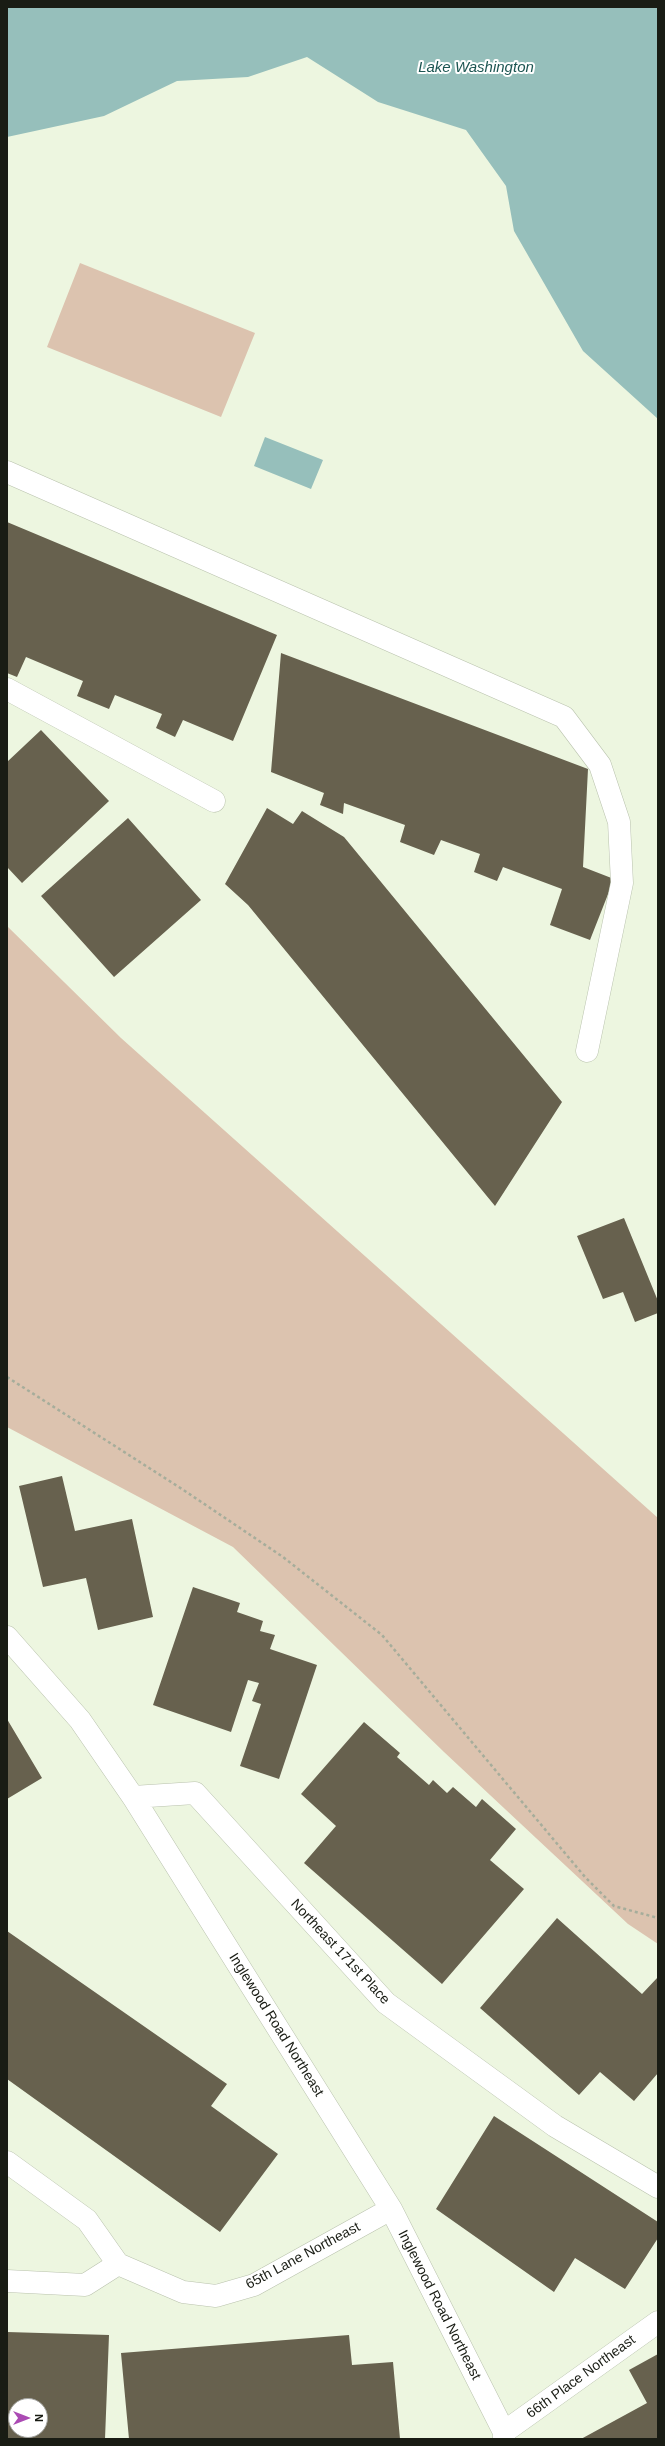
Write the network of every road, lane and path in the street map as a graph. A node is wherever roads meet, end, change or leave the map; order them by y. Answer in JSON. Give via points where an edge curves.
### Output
{"nodes":[{"id":1,"x":7,"y":472,"type":"edge"},
{"id":2,"x":7,"y":689,"type":"edge"},
{"id":3,"x":214,"y":801,"type":"dead end"},
{"id":4,"x":587,"y":1051,"type":"dead end"},
{"id":5,"x":7,"y":1378,"type":"edge"},
{"id":6,"x":7,"y":1637,"type":"edge"},
{"id":7,"x":133,"y":1798,"type":"junction"},
{"id":8,"x":658,"y":1918,"type":"edge"},
{"id":9,"x":7,"y":2162,"type":"edge"},
{"id":10,"x":658,"y":2187,"type":"edge"},
{"id":11,"x":391,"y":2209,"type":"junction"},
{"id":12,"x":118,"y":2264,"type":"junction"},
{"id":13,"x":7,"y":2281,"type":"edge"},
{"id":14,"x":658,"y":2322,"type":"edge"},
{"id":15,"x":504,"y":2436,"type":"edge"}],
"edges":[{"from":1,"to":4,"type":"street","via":[[564,717],[600,765],[619,822],[622,883]]},
{"from":2,"to":3,"type":"street"},
{"from":5,"to":8,"type":"path","via":[[176,1484],[283,1557],[382,1635],[585,1877],[614,1906]]},
{"from":6,"to":7,"type":"street","name":"Inglewood Road Northeast","via":[[80,1720]]},
{"from":7,"to":10,"type":"street","name":"Northeast 171st Place","via":[[195,1793],[386,2003],[555,2126]]},
{"from":7,"to":11,"type":"street","name":"Inglewood Road Northeast"},
{"from":9,"to":12,"type":"street","via":[[87,2220]]},
{"from":11,"to":12,"type":"street","name":"65th Lane Northeast","via":[[254,2285],[216,2296],[183,2292]]},
{"from":11,"to":15,"type":"street","name":"Inglewood Road Northeast"},
{"from":12,"to":13,"type":"street","via":[[85,2285]]},
{"from":14,"to":15,"type":"street","name":"66th Place Northeast"}]}
